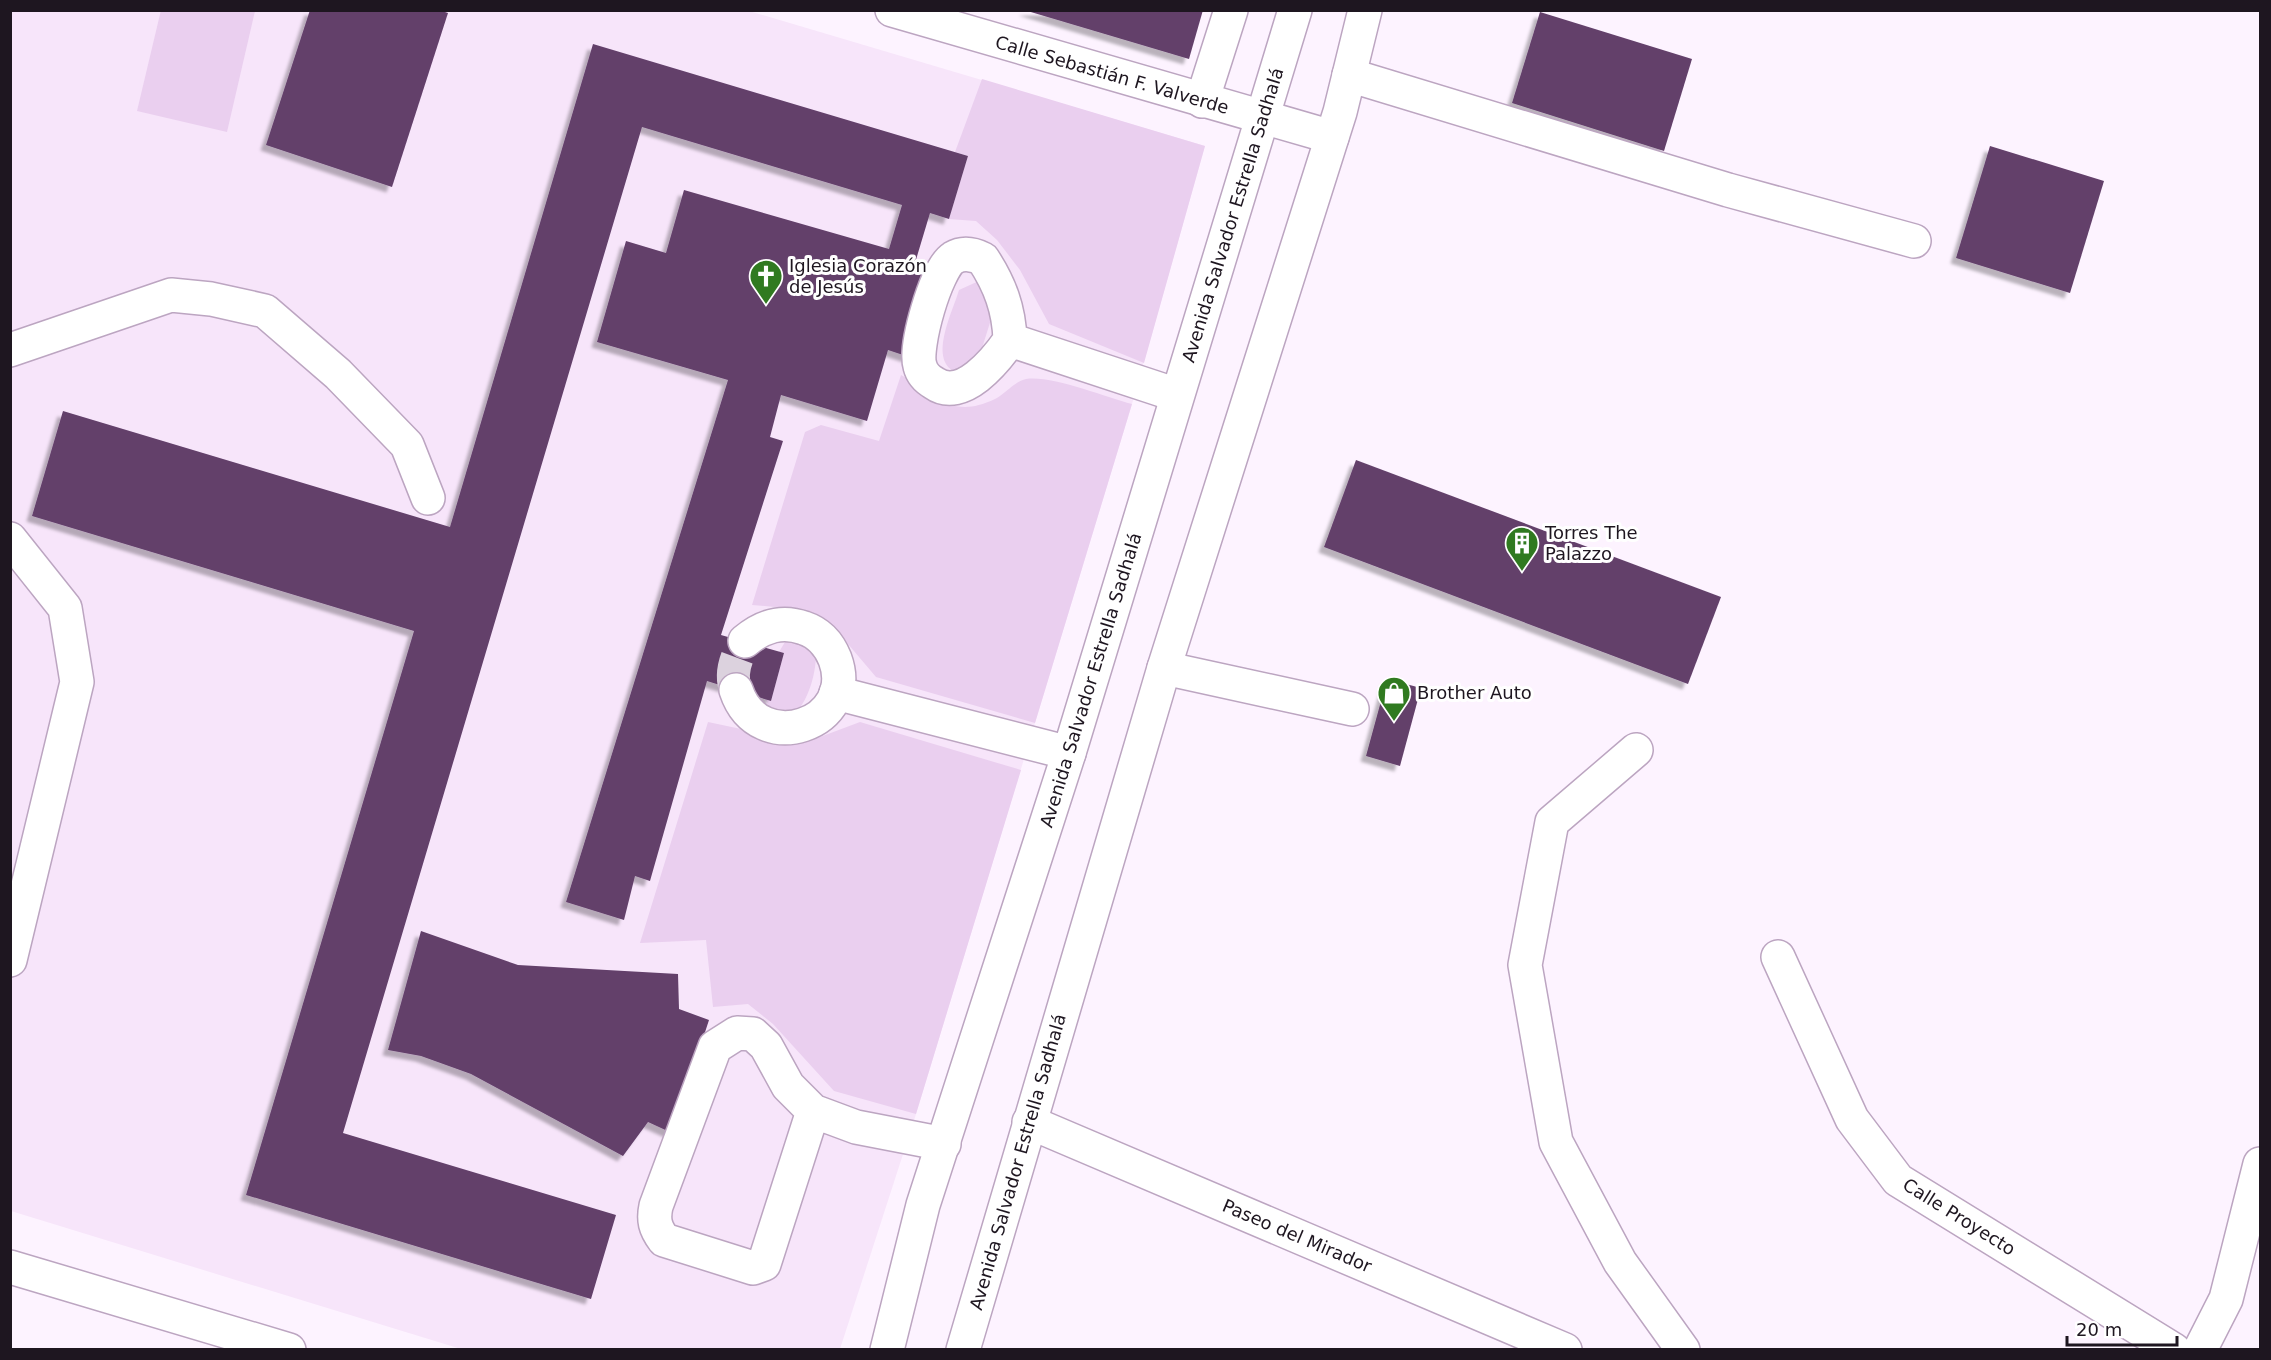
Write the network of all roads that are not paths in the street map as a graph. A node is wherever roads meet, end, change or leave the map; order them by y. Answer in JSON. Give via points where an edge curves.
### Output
{"nodes":[{"id":1,"x":892,"y":10,"type":"edge"},
{"id":2,"x":1231,"y":10,"type":"edge"},
{"id":3,"x":1295,"y":10,"type":"edge"},
{"id":4,"x":1365,"y":10,"type":"edge"},
{"id":5,"x":1349,"y":75,"type":"junction"},
{"id":6,"x":1202,"y":101,"type":"junction"},
{"id":7,"x":1263,"y":118,"type":"junction"},
{"id":8,"x":1332,"y":137,"type":"junction"},
{"id":9,"x":1914,"y":241,"type":"dead end"},
{"id":10,"x":1010,"y":340,"type":"dead end"},
{"id":11,"x":10,"y":350,"type":"edge"},
{"id":12,"x":1178,"y":395,"type":"junction"},
{"id":13,"x":428,"y":498,"type":"dead end"},
{"id":14,"x":10,"y":539,"type":"edge"},
{"id":15,"x":745,"y":641,"type":"tunnel mouth"},
{"id":16,"x":1164,"y":668,"type":"junction"},
{"id":17,"x":736,"y":690,"type":"tunnel mouth"},
{"id":18,"x":836,"y":693,"type":"junction"},
{"id":19,"x":1352,"y":709,"type":"dead end"},
{"id":20,"x":1636,"y":750,"type":"dead end"},
{"id":21,"x":1069,"y":753,"type":"junction"},
{"id":22,"x":1778,"y":957,"type":"dead end"},
{"id":23,"x":10,"y":960,"type":"edge"},
{"id":24,"x":813,"y":1111,"type":"junction"},
{"id":25,"x":1029,"y":1122,"type":"junction"},
{"id":26,"x":944,"y":1144,"type":"junction"},
{"id":27,"x":2260,"y":1164,"type":"edge"},
{"id":28,"x":10,"y":1268,"type":"edge"},
{"id":29,"x":289,"y":1350,"type":"edge"},
{"id":30,"x":887,"y":1350,"type":"edge"},
{"id":31,"x":963,"y":1350,"type":"edge"},
{"id":32,"x":1565,"y":1350,"type":"edge"},
{"id":33,"x":1683,"y":1350,"type":"edge"},
{"id":34,"x":2174,"y":1350,"type":"edge"},
{"id":35,"x":2200,"y":1350,"type":"edge"}],
"edges":[{"from":1,"to":6,"type":"main road","name":"Calle Sebastián F. Valverde"},
{"from":2,"to":6,"type":"main road"},
{"from":3,"to":7,"type":"main road","name":"Avenida Salvador Estrella Sadhalá"},
{"from":4,"to":5,"type":"main road","name":"Avenida Salvador Estrella Sadhalá"},
{"from":5,"to":8,"type":"main road","name":"Avenida Salvador Estrella Sadhalá"},
{"from":5,"to":9,"type":"main road"},
{"from":6,"to":7,"type":"main road","name":"Calle Sebastián F. Valverde"},
{"from":7,"to":8,"type":"main road","name":"Calle Sebastián F. Valverde"},
{"from":7,"to":12,"type":"main road","name":"Avenida Salvador Estrella Sadhalá"},
{"from":8,"to":16,"type":"main road","name":"Avenida Salvador Estrella Sadhalá"},
{"from":10,"to":12,"type":"main road"},
{"from":11,"to":13,"type":"main road","via":[[171,295],[264,311],[338,374],[407,445]]},
{"from":12,"to":21,"type":"main road","name":"Avenida Salvador Estrella Sadhalá"},
{"from":14,"to":23,"type":"main road","via":[[65,608],[77,682]]},
{"from":15,"to":18,"type":"main road","via":[[768,626],[791,623],[814,631],[831,648],[839,670]]},
{"from":16,"to":19,"type":"main road"},
{"from":16,"to":25,"type":"main road","name":"Avenida Salvador Estrella Sadhalá"},
{"from":17,"to":18,"type":"main road","via":[[741,704],[758,721],[780,728],[804,726],[824,714]]},
{"from":18,"to":21,"type":"main road"},
{"from":20,"to":33,"type":"main road","via":[[1552,822],[1525,966],[1556,1142],[1620,1262]]},
{"from":21,"to":26,"type":"main road","name":"Avenida Salvador Estrella Sadhalá"},
{"from":22,"to":34,"type":"main road","name":"Calle Proyecto","via":[[1852,1119],[1898,1180]]},
{"from":24,"to":24,"type":"main road","via":[[788,1086],[766,1046],[753,1034],[737,1033],[715,1047],[657,1206],[654,1218],[663,1240],[753,1268],[764,1264]]},
{"from":24,"to":26,"type":"main road","via":[[856,1128]]},
{"from":25,"to":31,"type":"main road","name":"Avenida Salvador Estrella Sadhalá"},
{"from":25,"to":32,"type":"main road","name":"Paseo del Mirador"},
{"from":26,"to":30,"type":"main road","name":"Avenida Salvador Estrella Sadhalá","via":[[923,1205]]},
{"from":27,"to":35,"type":"main road","via":[[2226,1299]]},
{"from":28,"to":29,"type":"main road"}]}
